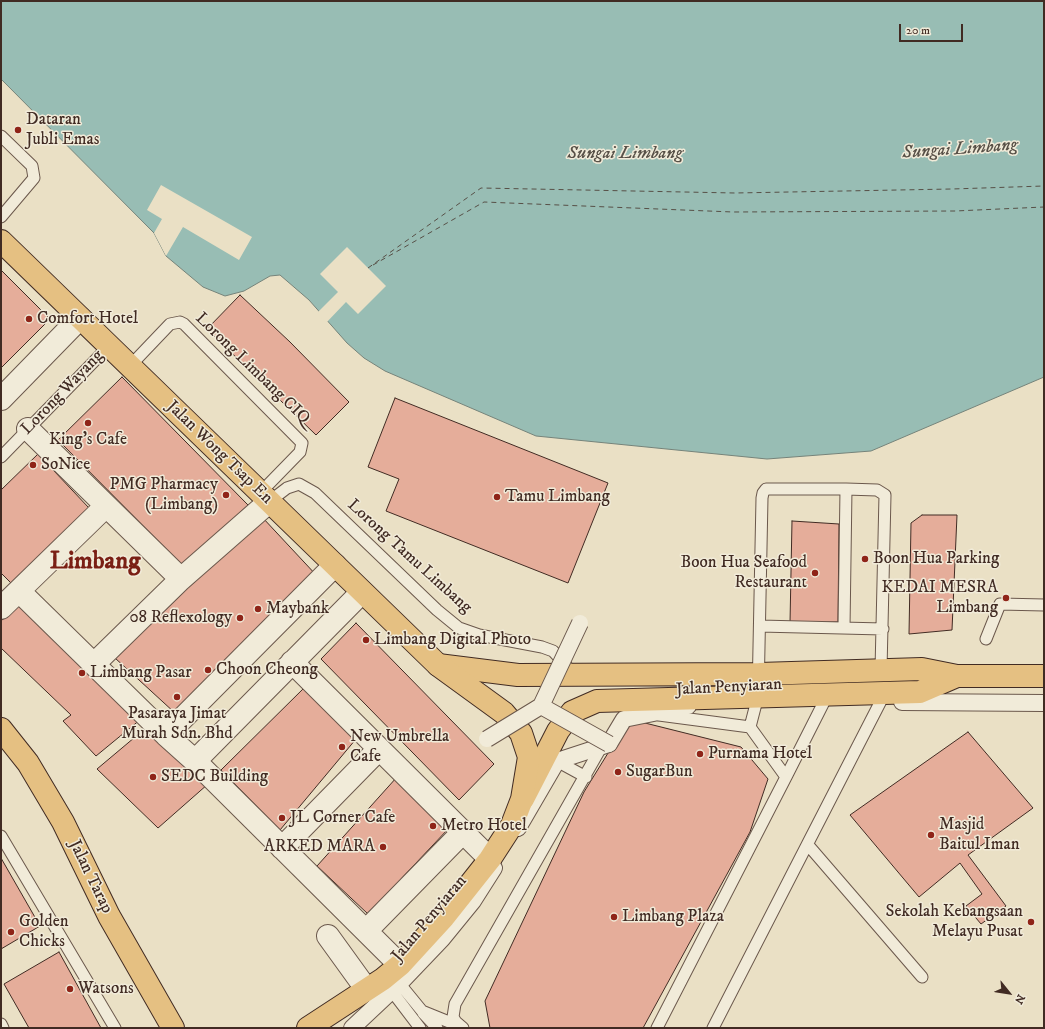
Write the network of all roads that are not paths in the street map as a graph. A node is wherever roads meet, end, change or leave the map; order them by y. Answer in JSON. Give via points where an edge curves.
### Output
{"nodes":[{"id":1,"x":1,"y":136,"type":"edge"},
{"id":2,"x":1,"y":217,"type":"edge"},
{"id":3,"x":1,"y":241,"type":"edge"},
{"id":4,"x":80,"y":318,"type":"junction"},
{"id":5,"x":109,"y":346,"type":"junction"},
{"id":6,"x":129,"y":367,"type":"junction"},
{"id":7,"x":1,"y":399,"type":"edge"},
{"id":8,"x":28,"y":429,"type":"junction"},
{"id":9,"x":1,"y":457,"type":"edge"},
{"id":10,"x":846,"y":489,"type":"junction"},
{"id":11,"x":265,"y":497,"type":"junction"},
{"id":12,"x":106,"y":506,"type":"junction"},
{"id":13,"x":335,"y":565,"type":"junction"},
{"id":14,"x":181,"y":579,"type":"junction"},
{"id":15,"x":19,"y":591,"type":"junction"},
{"id":16,"x":362,"y":592,"type":"junction"},
{"id":17,"x":1044,"y":605,"type":"edge"},
{"id":18,"x":1,"y":608,"type":"edge"},
{"id":19,"x":580,"y":623,"type":"dead end"},
{"id":20,"x":760,"y":626,"type":"junction"},
{"id":21,"x":844,"y":628,"type":"junction"},
{"id":22,"x":883,"y":629,"type":"junction"},
{"id":23,"x":986,"y":639,"type":"dead end"},
{"id":24,"x":292,"y":662,"type":"junction"},
{"id":25,"x":94,"y":664,"type":"junction"},
{"id":26,"x":438,"y":665,"type":"junction"},
{"id":27,"x":881,"y":670,"type":"junction"},
{"id":28,"x":759,"y":674,"type":"junction"},
{"id":29,"x":574,"y":676,"type":"junction"},
{"id":30,"x":957,"y":676,"type":"junction"},
{"id":31,"x":1044,"y":676,"type":"edge"},
{"id":32,"x":882,"y":698,"type":"junction"},
{"id":33,"x":826,"y":699,"type":"junction"},
{"id":34,"x":757,"y":700,"type":"junction"},
{"id":35,"x":1044,"y":703,"type":"edge"},
{"id":36,"x":541,"y":706,"type":"junction"},
{"id":37,"x":648,"y":714,"type":"junction"},
{"id":38,"x":750,"y":727,"type":"junction"},
{"id":39,"x":1,"y":729,"type":"edge"},
{"id":40,"x":166,"y":735,"type":"junction"},
{"id":41,"x":487,"y":738,"type":"dead end"},
{"id":42,"x":606,"y":745,"type":"junction"},
{"id":43,"x":379,"y":749,"type":"junction"},
{"id":44,"x":552,"y":759,"type":"junction"},
{"id":45,"x":195,"y":761,"type":"junction"},
{"id":46,"x":586,"y":777,"type":"junction"},
{"id":47,"x":786,"y":777,"type":"junction"},
{"id":48,"x":522,"y":800,"type":"junction"},
{"id":49,"x":463,"y":832,"type":"junction"},
{"id":50,"x":1,"y":836,"type":"edge"},
{"id":51,"x":808,"y":845,"type":"junction"},
{"id":52,"x":282,"y":848,"type":"junction"},
{"id":53,"x":490,"y":859,"type":"junction"},
{"id":54,"x":366,"y":931,"type":"junction"},
{"id":55,"x":328,"y":936,"type":"dead end"},
{"id":56,"x":922,"y":977,"type":"dead end"},
{"id":57,"x":388,"y":980,"type":"junction"},
{"id":58,"x":422,"y":1011,"type":"junction"},
{"id":59,"x":411,"y":1023,"type":"edge"},
{"id":60,"x":1,"y":1024,"type":"edge"},
{"id":61,"x":462,"y":1027,"type":"edge"},
{"id":62,"x":3,"y":1028,"type":"edge"},
{"id":63,"x":115,"y":1028,"type":"edge"},
{"id":64,"x":173,"y":1028,"type":"edge"},
{"id":65,"x":308,"y":1028,"type":"edge"},
{"id":66,"x":352,"y":1028,"type":"edge"},
{"id":67,"x":420,"y":1028,"type":"edge"},
{"id":68,"x":437,"y":1028,"type":"edge"},
{"id":69,"x":657,"y":1028,"type":"edge"},
{"id":70,"x":713,"y":1028,"type":"edge"}],
"edges":[{"from":1,"to":2,"type":"lane","via":[[32,166],[34,178]]},
{"from":3,"to":4,"type":"main road","name":"Jalan Wong Tsap En"},
{"from":4,"to":5,"type":"main road","name":"Jalan Wong Tsap En"},
{"from":4,"to":7,"type":"street"},
{"from":5,"to":6,"type":"main road","name":"Jalan Wong Tsap En"},
{"from":5,"to":8,"type":"lane","name":"Lorong Wayang"},
{"from":6,"to":11,"type":"main road","name":"Jalan Wong Tsap En"},
{"from":6,"to":11,"type":"lane","name":"Lorong Limbang CIQ","via":[[170,324],[184,324],[302,443],[300,452]]},
{"from":8,"to":9,"type":"lane","name":"Lorong Wayang"},
{"from":8,"to":12,"type":"street"},
{"from":10,"to":20,"type":"lane","via":[[771,488],[763,493]]},
{"from":10,"to":21,"type":"lane"},
{"from":10,"to":22,"type":"lane","via":[[877,490],[885,496]]},
{"from":11,"to":13,"type":"main road","name":"Jalan Wong Tsap En"},
{"from":11,"to":14,"type":"street"},
{"from":11,"to":29,"type":"lane","name":"Lorong Tamu Limbang","via":[[299,484],[315,493],[459,628],[479,635],[542,646],[553,651]]},
{"from":12,"to":14,"type":"street"},
{"from":12,"to":15,"type":"street"},
{"from":13,"to":16,"type":"main road","name":"Jalan Wong Tsap En"},
{"from":13,"to":40,"type":"street"},
{"from":14,"to":25,"type":"street"},
{"from":15,"to":18,"type":"street"},
{"from":15,"to":25,"type":"street"},
{"from":16,"to":24,"type":"street"},
{"from":16,"to":26,"type":"main road","name":"Jalan Wong Tsap En"},
{"from":17,"to":23,"type":"lane","via":[[1000,604]]},
{"from":19,"to":36,"type":"street","bridge":true},
{"from":20,"to":21,"type":"lane"},
{"from":20,"to":28,"type":"lane"},
{"from":21,"to":22,"type":"lane"},
{"from":22,"to":27,"type":"lane"},
{"from":24,"to":43,"type":"street"},
{"from":24,"to":45,"type":"street"},
{"from":25,"to":40,"type":"street"},
{"from":26,"to":29,"type":"main road","via":[[518,675]]},
{"from":26,"to":48,"type":"main road","name":"Jalan Wong Tsap En","via":[[504,714],[521,733],[529,757]]},
{"from":27,"to":28,"type":"main road"},
{"from":27,"to":30,"type":"main road","via":[[922,669]]},
{"from":28,"to":29,"type":"main road"},
{"from":28,"to":34,"type":"lane"},
{"from":30,"to":31,"type":"main road"},
{"from":30,"to":32,"type":"main road","via":[[920,692]]},
{"from":32,"to":33,"type":"main road"},
{"from":32,"to":35,"type":"street"},
{"from":32,"to":51,"type":"lane"},
{"from":33,"to":34,"type":"main road"},
{"from":33,"to":47,"type":"lane"},
{"from":34,"to":37,"type":"street","name":"Jalan Penyiaran","via":[[684,706]]},
{"from":34,"to":38,"type":"lane"},
{"from":34,"to":44,"type":"main road","via":[[597,701],[572,712],[558,731]]},
{"from":36,"to":41,"type":"street","bridge":true},
{"from":36,"to":42,"type":"street","bridge":true},
{"from":37,"to":38,"type":"lane"},
{"from":37,"to":42,"type":"street","name":"Jalan Penyiaran","via":[[624,719]]},
{"from":38,"to":47,"type":"lane"},
{"from":39,"to":64,"type":"main road","name":"Jalan Tarap","via":[[28,763],[63,822],[109,916]]},
{"from":40,"to":45,"type":"street"},
{"from":42,"to":44,"type":"street"},
{"from":42,"to":46,"type":"lane"},
{"from":43,"to":49,"type":"street"},
{"from":43,"to":52,"type":"street"},
{"from":44,"to":46,"type":"lane"},
{"from":44,"to":48,"type":"main road"},
{"from":44,"to":57,"type":"street","name":"Jalan Penyiaran","via":[[531,808],[473,901],[442,939]]},
{"from":45,"to":52,"type":"street"},
{"from":46,"to":61,"type":"lane","via":[[455,1004],[453,1017]]},
{"from":47,"to":69,"type":"lane"},
{"from":48,"to":53,"type":"main road","via":[[512,826]]},
{"from":49,"to":53,"type":"street"},
{"from":49,"to":54,"type":"street"},
{"from":50,"to":63,"type":"lane"},
{"from":51,"to":56,"type":"lane"},
{"from":51,"to":70,"type":"lane"},
{"from":52,"to":54,"type":"street"},
{"from":53,"to":57,"type":"main road","via":[[444,918]]},
{"from":54,"to":57,"type":"street"},
{"from":55,"to":57,"type":"street"},
{"from":57,"to":58,"type":"lane"},
{"from":57,"to":59,"type":"lane"},
{"from":57,"to":65,"type":"main road"},
{"from":57,"to":66,"type":"street","name":"Jalan Penyiaran"},
{"from":58,"to":61,"type":"lane"},
{"from":58,"to":68,"type":"lane"},
{"from":59,"to":67,"type":"lane"},
{"from":60,"to":62,"type":"lane"}]}
